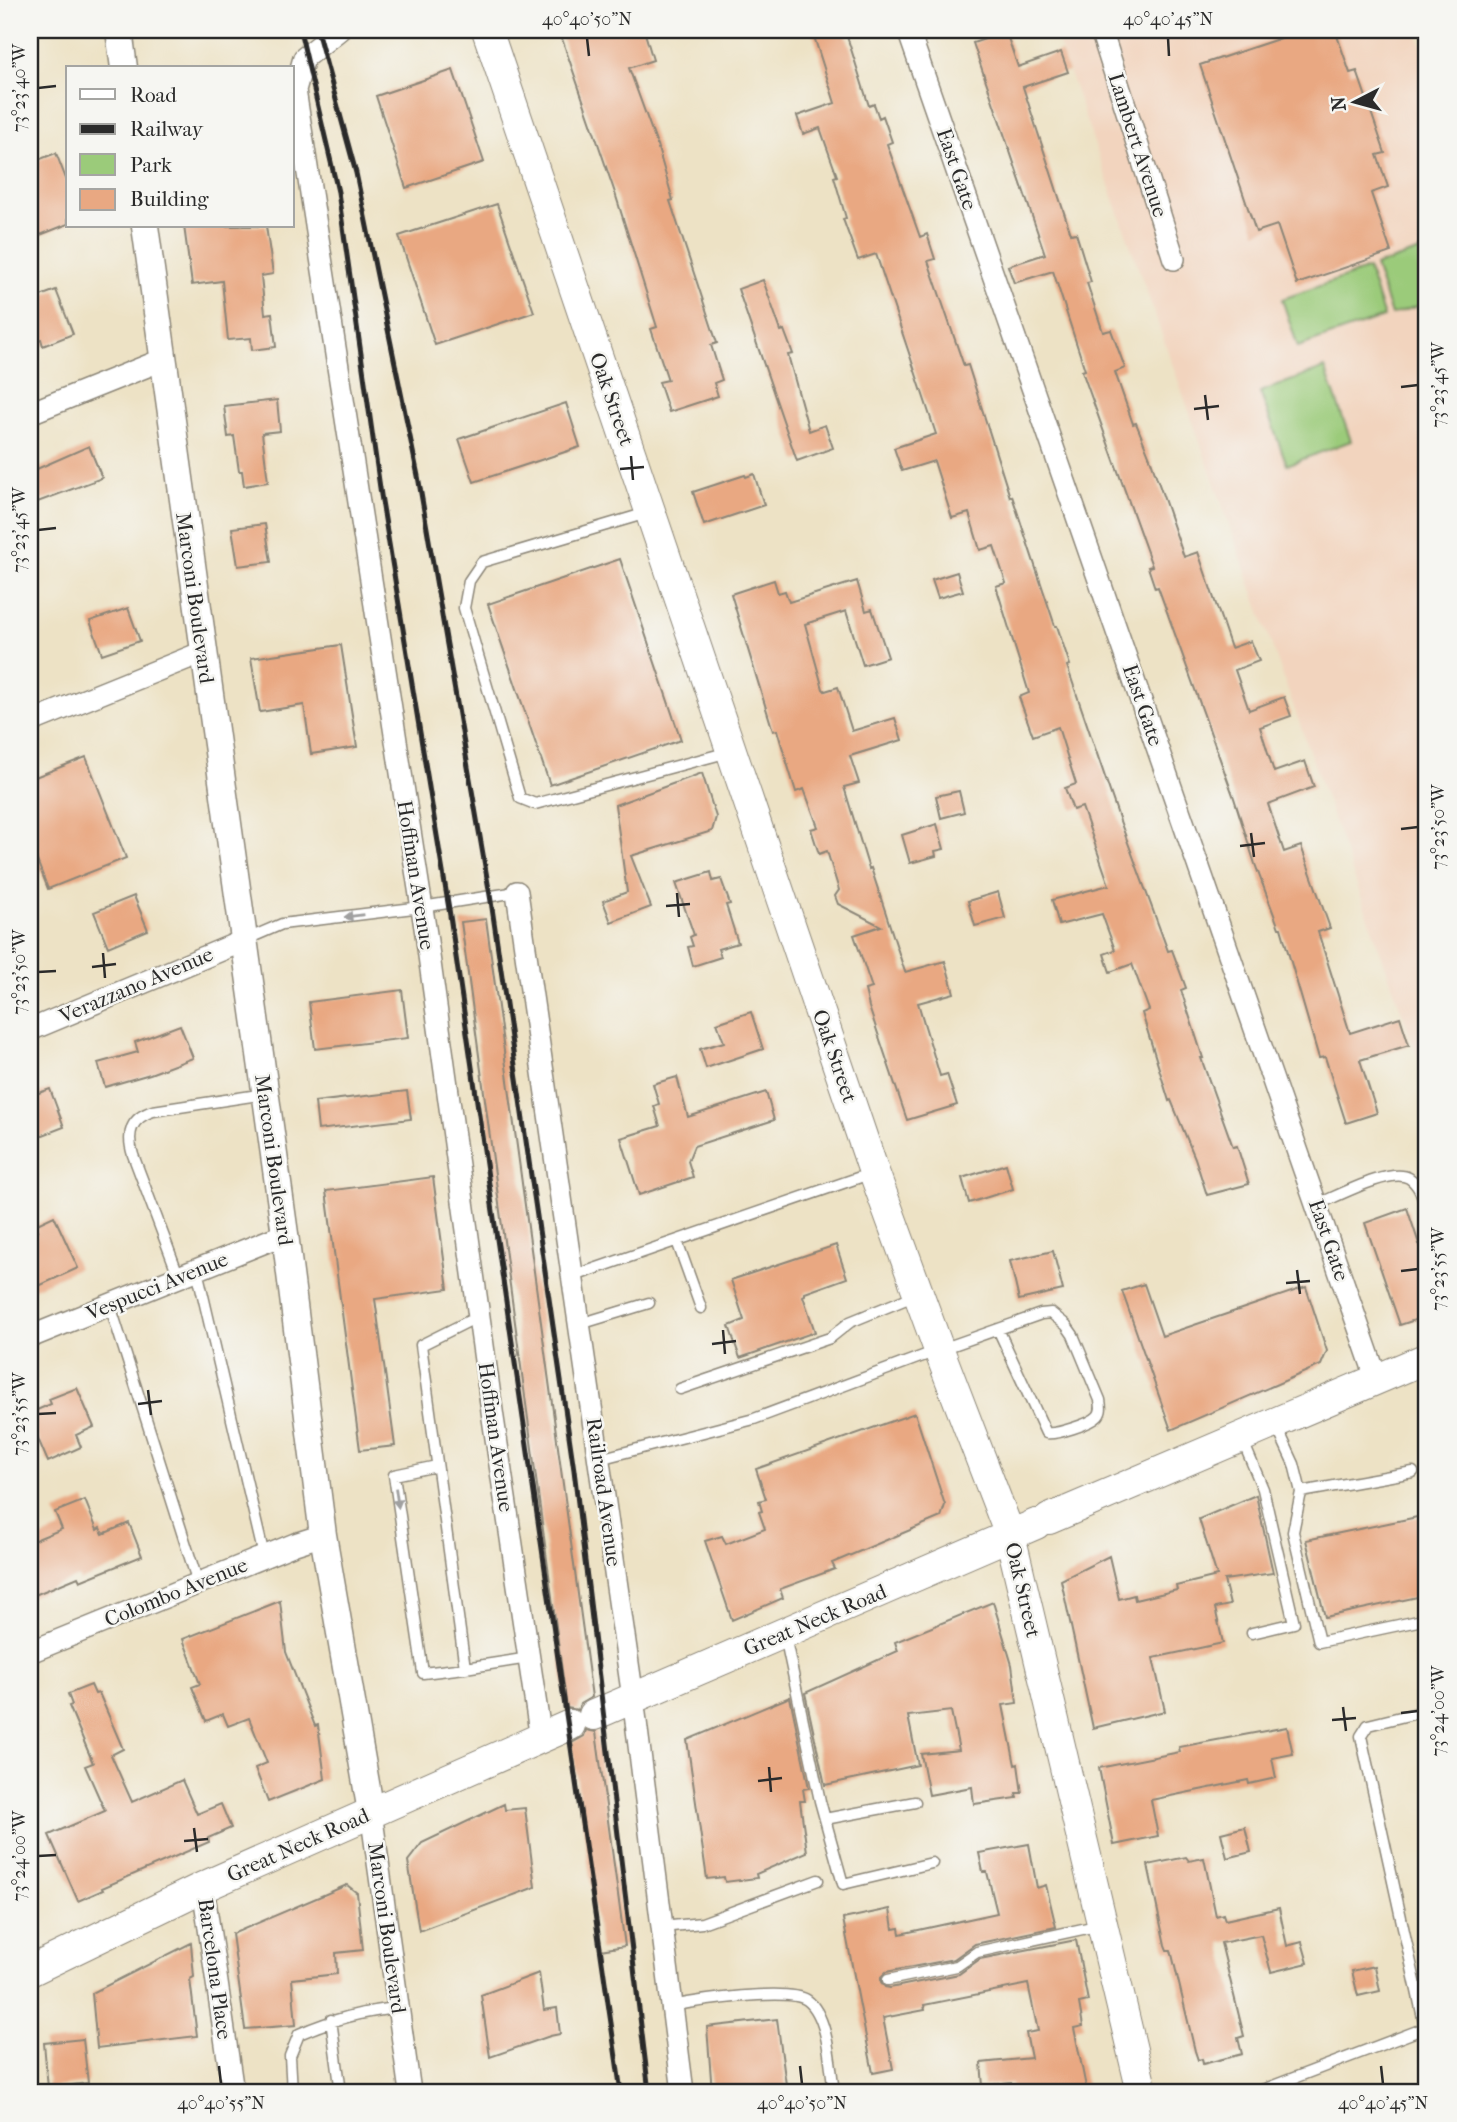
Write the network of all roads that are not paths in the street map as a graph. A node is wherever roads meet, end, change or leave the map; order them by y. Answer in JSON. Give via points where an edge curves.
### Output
{"nodes":[{"id":1,"x":119,"y":30,"type":"edge"},
{"id":2,"x":339,"y":30,"type":"edge"},
{"id":3,"x":487,"y":30,"type":"edge"},
{"id":4,"x":908,"y":30,"type":"edge"},
{"id":5,"x":1101,"y":30,"type":"edge"},
{"id":6,"x":124,"y":66,"type":"edge"},
{"id":7,"x":145,"y":228,"type":"edge"},
{"id":8,"x":1174,"y":259,"type":"dead end"},
{"id":9,"x":162,"y":360,"type":"junction"},
{"id":10,"x":30,"y":413,"type":"edge"},
{"id":11,"x":650,"y":512,"type":"junction"},
{"id":12,"x":203,"y":652,"type":"junction"},
{"id":13,"x":30,"y":722,"type":"edge"},
{"id":14,"x":732,"y":751,"type":"junction"},
{"id":15,"x":517,"y":892,"type":"joint"},
{"id":16,"x":422,"y":907,"type":"junction"},
{"id":17,"x":243,"y":941,"type":"junction"},
{"id":18,"x":30,"y":1030,"type":"edge"},
{"id":19,"x":265,"y":1094,"type":"junction"},
{"id":20,"x":874,"y":1172,"type":"junction"},
{"id":21,"x":1316,"y":1205,"type":"junction"},
{"id":22,"x":1427,"y":1210,"type":"edge"},
{"id":23,"x":285,"y":1234,"type":"junction"},
{"id":24,"x":677,"y":1241,"type":"junction"},
{"id":25,"x":188,"y":1274,"type":"junction"},
{"id":26,"x":573,"y":1276,"type":"junction"},
{"id":27,"x":918,"y":1294,"type":"junction"},
{"id":28,"x":649,"y":1303,"type":"dead end"},
{"id":29,"x":110,"y":1305,"type":"junction"},
{"id":30,"x":701,"y":1308,"type":"dead end"},
{"id":31,"x":479,"y":1315,"type":"junction"},
{"id":32,"x":580,"y":1324,"type":"junction"},
{"id":33,"x":998,"y":1329,"type":"junction"},
{"id":34,"x":30,"y":1338,"type":"edge"},
{"id":35,"x":939,"y":1350,"type":"junction"},
{"id":36,"x":1427,"y":1358,"type":"edge"},
{"id":37,"x":1377,"y":1380,"type":"junction"},
{"id":38,"x":680,"y":1389,"type":"dead end"},
{"id":39,"x":1275,"y":1423,"type":"junction"},
{"id":40,"x":1241,"y":1437,"type":"junction"},
{"id":41,"x":599,"y":1458,"type":"junction"},
{"id":42,"x":438,"y":1466,"type":"junction"},
{"id":43,"x":1413,"y":1472,"type":"dead end"},
{"id":44,"x":1301,"y":1492,"type":"junction"},
{"id":45,"x":1032,"y":1526,"type":"junction"},
{"id":46,"x":323,"y":1535,"type":"junction"},
{"id":47,"x":264,"y":1556,"type":"junction"},
{"id":48,"x":198,"y":1583,"type":"junction"},
{"id":49,"x":1427,"y":1619,"type":"edge"},
{"id":50,"x":784,"y":1633,"type":"junction"},
{"id":51,"x":1252,"y":1633,"type":"dead end"},
{"id":52,"x":30,"y":1652,"type":"edge"},
{"id":53,"x":529,"y":1658,"type":"junction"},
{"id":54,"x":465,"y":1668,"type":"junction"},
{"id":55,"x":633,"y":1698,"type":"junction"},
{"id":56,"x":1427,"y":1713,"type":"edge"},
{"id":57,"x":541,"y":1739,"type":"junction"},
{"id":58,"x":915,"y":1802,"type":"dead end"},
{"id":59,"x":371,"y":1812,"type":"junction"},
{"id":60,"x":825,"y":1819,"type":"junction"},
{"id":61,"x":932,"y":1863,"type":"dead end"},
{"id":62,"x":818,"y":1880,"type":"dead end"},
{"id":63,"x":203,"y":1887,"type":"junction"},
{"id":64,"x":1102,"y":1925,"type":"junction"},
{"id":65,"x":662,"y":1927,"type":"junction"},
{"id":66,"x":30,"y":1970,"type":"edge"},
{"id":67,"x":888,"y":1980,"type":"dead end"},
{"id":68,"x":672,"y":2006,"type":"junction"},
{"id":69,"x":399,"y":2008,"type":"junction"},
{"id":70,"x":331,"y":2020,"type":"junction"},
{"id":71,"x":1426,"y":2032,"type":"edge"},
{"id":72,"x":233,"y":2092,"type":"edge"},
{"id":73,"x":292,"y":2092,"type":"edge"},
{"id":74,"x":341,"y":2092,"type":"edge"},
{"id":75,"x":411,"y":2092,"type":"edge"},
{"id":76,"x":683,"y":2092,"type":"edge"},
{"id":77,"x":834,"y":2092,"type":"edge"},
{"id":78,"x":1142,"y":2092,"type":"edge"},
{"id":79,"x":1257,"y":2092,"type":"edge"}],
"edges":[{"from":1,"to":6,"type":"street"},
{"from":2,"to":16,"type":"street","name":"Hoffman Avenue","via":[[304,58],[295,90]]},
{"from":3,"to":11,"type":"main road","name":"Oak Street"},
{"from":4,"to":21,"type":"street","name":"East Gate"},
{"from":5,"to":8,"type":"street","name":"Lambert Avenue"},
{"from":7,"to":9,"type":"street","name":"Marconi Boulevard"},
{"from":9,"to":10,"type":"street"},
{"from":9,"to":12,"type":"street","name":"Marconi Boulevard"},
{"from":11,"to":14,"type":"main road","name":"Oak Street"},
{"from":11,"to":14,"type":"lane","via":[[482,562],[469,581],[464,608],[520,799],[535,804]]},
{"from":12,"to":13,"type":"street"},
{"from":12,"to":17,"type":"street","name":"Marconi Boulevard"},
{"from":14,"to":20,"type":"main road","name":"Oak Street"},
{"from":15,"to":16,"type":"lane"},
{"from":15,"to":26,"type":"street","name":"Railroad Avenue"},
{"from":16,"to":17,"type":"lane","one_way":true,"via":[[282,925]]},
{"from":16,"to":31,"type":"street","name":"Hoffman Avenue"},
{"from":17,"to":18,"type":"street","name":"Verazzano Avenue"},
{"from":17,"to":19,"type":"street","name":"Marconi Boulevard"},
{"from":19,"to":23,"type":"street","name":"Marconi Boulevard"},
{"from":19,"to":25,"type":"lane","via":[[153,1111],[142,1114],[129,1130],[133,1155]]},
{"from":20,"to":24,"type":"lane"},
{"from":20,"to":27,"type":"main road","name":"Oak Street"},
{"from":21,"to":22,"type":"lane","via":[[1400,1174],[1420,1190]]},
{"from":21,"to":37,"type":"street","name":"East Gate"},
{"from":23,"to":25,"type":"street","name":"Vespucci Avenue"},
{"from":23,"to":46,"type":"street","name":"Marconi Boulevard"},
{"from":24,"to":26,"type":"lane"},
{"from":24,"to":30,"type":"lane"},
{"from":25,"to":29,"type":"street","name":"Vespucci Avenue"},
{"from":25,"to":47,"type":"lane"},
{"from":26,"to":32,"type":"street","name":"Railroad Avenue"},
{"from":27,"to":35,"type":"main road","name":"Oak Street"},
{"from":27,"to":38,"type":"lane","via":[[850,1322],[830,1338]]},
{"from":28,"to":32,"type":"lane"},
{"from":29,"to":34,"type":"street","name":"Vespucci Avenue"},
{"from":29,"to":48,"type":"lane"},
{"from":31,"to":42,"type":"lane","via":[[421,1345]]},
{"from":31,"to":53,"type":"street","name":"Hoffman Avenue"},
{"from":32,"to":41,"type":"street","name":"Railroad Avenue"},
{"from":33,"to":33,"type":"lane","via":[[1041,1314],[1058,1318],[1073,1335],[1100,1400],[1099,1415],[1053,1435],[1046,1433]]},
{"from":33,"to":35,"type":"lane"},
{"from":35,"to":41,"type":"lane","via":[[754,1419]]},
{"from":35,"to":45,"type":"main road","name":"Oak Street"},
{"from":36,"to":37,"type":"main road","name":"Great Neck Road"},
{"from":37,"to":39,"type":"main road","name":"Great Neck Road"},
{"from":39,"to":40,"type":"main road","name":"Great Neck Road"},
{"from":39,"to":44,"type":"lane"},
{"from":40,"to":45,"type":"main road","name":"Great Neck Road"},
{"from":40,"to":51,"type":"lane","via":[[1264,1489],[1294,1623]]},
{"from":41,"to":55,"type":"street","name":"Railroad Avenue"},
{"from":42,"to":54,"type":"lane"},
{"from":42,"to":54,"type":"lane","one_way":true,"via":[[394,1475],[423,1673]]},
{"from":43,"to":44,"type":"lane"},
{"from":44,"to":49,"type":"lane","via":[[1293,1532],[1319,1642]]},
{"from":45,"to":50,"type":"main road","name":"Great Neck Road"},
{"from":45,"to":64,"type":"main road","name":"Oak Street"},
{"from":46,"to":47,"type":"street","name":"Colombo Avenue"},
{"from":46,"to":59,"type":"street","name":"Marconi Boulevard"},
{"from":47,"to":48,"type":"street","name":"Colombo Avenue"},
{"from":48,"to":52,"type":"street","name":"Colombo Avenue"},
{"from":50,"to":55,"type":"main road","name":"Great Neck Road"},
{"from":50,"to":60,"type":"lane"},
{"from":53,"to":54,"type":"lane"},
{"from":53,"to":57,"type":"street","name":"Hoffman Avenue"},
{"from":55,"to":57,"type":"main road","name":"Great Neck Road"},
{"from":55,"to":65,"type":"street","name":"Railroad Avenue"},
{"from":56,"to":71,"type":"lane","via":[[1368,1725],[1361,1736]]},
{"from":57,"to":59,"type":"main road","name":"Great Neck Road"},
{"from":58,"to":60,"type":"lane"},
{"from":59,"to":63,"type":"main road","name":"Great Neck Road"},
{"from":59,"to":69,"type":"street","name":"Marconi Boulevard"},
{"from":60,"to":61,"type":"lane","via":[[843,1884]]},
{"from":62,"to":65,"type":"lane","via":[[702,1923]]},
{"from":63,"to":66,"type":"main road","name":"Great Neck Road"},
{"from":63,"to":72,"type":"street","name":"Barcelona Place"},
{"from":64,"to":67,"type":"lane","via":[[977,1952],[957,1966]]},
{"from":64,"to":78,"type":"main road","name":"Oak Street"},
{"from":65,"to":68,"type":"street","name":"Railroad Avenue"},
{"from":68,"to":76,"type":"street","name":"Railroad Avenue"},
{"from":68,"to":77,"type":"lane","via":[[788,1993],[806,1999],[826,2036]]},
{"from":69,"to":70,"type":"lane"},
{"from":69,"to":75,"type":"street","name":"Marconi Boulevard"},
{"from":70,"to":73,"type":"lane","via":[[299,2034],[290,2056]]},
{"from":70,"to":74,"type":"lane"},
{"from":71,"to":79,"type":"lane"}]}
